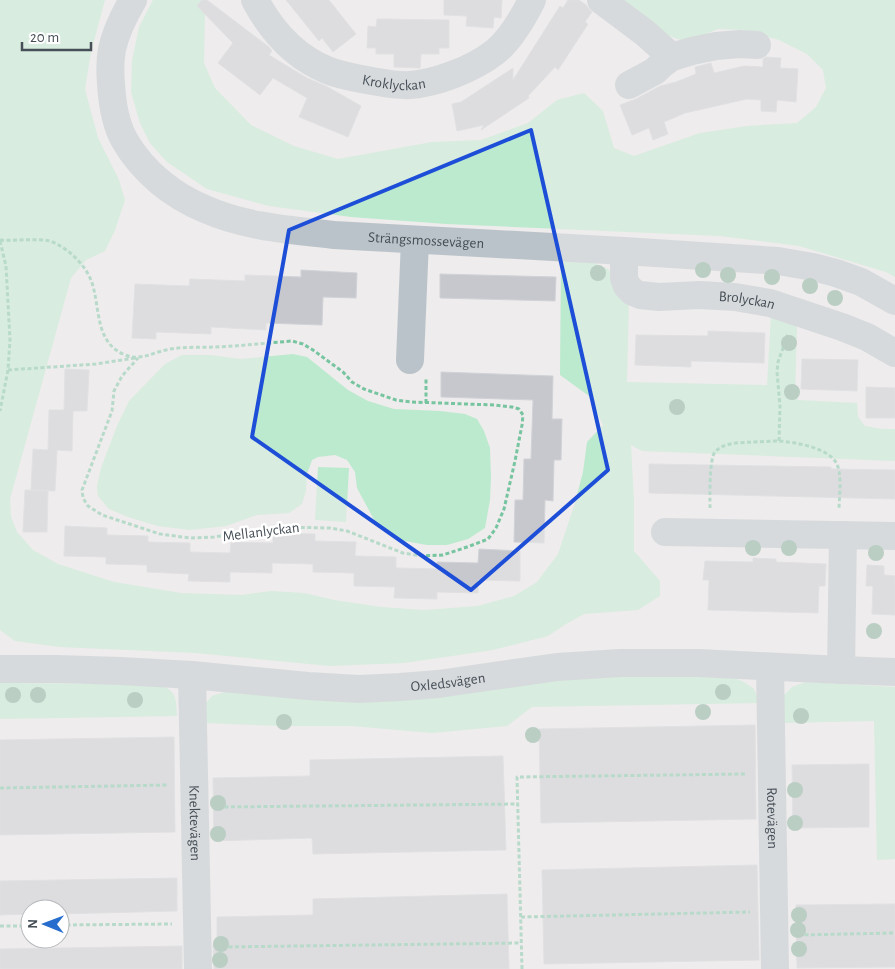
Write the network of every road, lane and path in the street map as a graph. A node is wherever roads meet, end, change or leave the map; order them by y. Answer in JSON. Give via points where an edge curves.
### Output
{"nodes":[{"id":1,"x":133,"y":0,"type":"edge"},
{"id":2,"x":255,"y":0,"type":"edge"},
{"id":3,"x":532,"y":0,"type":"edge"},
{"id":4,"x":601,"y":0,"type":"edge"},
{"id":5,"x":757,"y":45,"type":"dead end"},
{"id":6,"x":672,"y":57,"type":"junction"},
{"id":7,"x":629,"y":85,"type":"dead end"},
{"id":8,"x":0,"y":240,"type":"edge"},
{"id":9,"x":415,"y":240,"type":"junction"},
{"id":10,"x":624,"y":251,"type":"junction"},
{"id":11,"x":895,"y":301,"type":"edge"},
{"id":12,"x":797,"y":312,"type":"junction"},
{"id":13,"x":895,"y":353,"type":"edge"},
{"id":14,"x":138,"y":358,"type":"junction"},
{"id":15,"x":410,"y":360,"type":"dead end"},
{"id":16,"x":8,"y":370,"type":"junction"},
{"id":17,"x":0,"y":410,"type":"edge"},
{"id":18,"x":778,"y":441,"type":"junction"},
{"id":19,"x":665,"y":532,"type":"dead end"},
{"id":20,"x":709,"y":532,"type":"junction"},
{"id":21,"x":841,"y":535,"type":"junction"},
{"id":22,"x":895,"y":536,"type":"edge"},
{"id":23,"x":770,"y":667,"type":"junction"},
{"id":24,"x":0,"y":669,"type":"edge"},
{"id":25,"x":841,"y":670,"type":"junction"},
{"id":26,"x":895,"y":672,"type":"edge"},
{"id":27,"x":192,"y":675,"type":"junction"},
{"id":28,"x":772,"y":773,"type":"junction"},
{"id":29,"x":0,"y":788,"type":"edge"},
{"id":30,"x":195,"y":796,"type":"junction"},
{"id":31,"x":518,"y":804,"type":"junction"},
{"id":32,"x":521,"y":918,"type":"junction"},
{"id":33,"x":775,"y":924,"type":"junction"},
{"id":34,"x":0,"y":926,"type":"edge"},
{"id":35,"x":20,"y":926,"type":"edge"},
{"id":36,"x":70,"y":927,"type":"edge"},
{"id":37,"x":895,"y":933,"type":"edge"},
{"id":38,"x":521,"y":943,"type":"junction"},
{"id":39,"x":198,"y":947,"type":"edge"},
{"id":40,"x":522,"y":969,"type":"edge"},
{"id":41,"x":776,"y":969,"type":"edge"}],
"edges":[{"from":1,"to":9,"type":"street","name":"Strängsmossevägen","via":[[112,49],[111,93],[124,140],[150,174],[186,200],[232,219],[296,231]]},
{"from":2,"to":3,"type":"street","name":"Kroklyckan","via":[[276,33],[328,71],[410,85],[460,72],[496,51],[522,20]]},
{"from":4,"to":6,"type":"street"},
{"from":5,"to":6,"type":"street","via":[[716,46]]},
{"from":6,"to":7,"type":"street"},
{"from":8,"to":14,"type":"path","via":[[51,241],[66,249],[86,271],[93,286],[102,332],[108,343],[114,349]]},
{"from":8,"to":16,"type":"path","via":[[9,304]]},
{"from":9,"to":10,"type":"street","name":"Strängsmossevägen"},
{"from":9,"to":15,"type":"street"},
{"from":10,"to":11,"type":"street","name":"Strängsmossevägen","via":[[778,261],[814,267],[862,282]]},
{"from":10,"to":12,"type":"street","name":"Brolyckan","via":[[624,278],[627,286],[640,295],[735,297]]},
{"from":12,"to":13,"type":"street","name":"Brolyckan","via":[[867,337]]},
{"from":12,"to":18,"type":"path","via":[[778,362]]},
{"from":14,"to":14,"type":"path","name":"Mellanlyckan","via":[[186,347],[214,348],[292,341],[313,350],[364,389],[396,400],[519,409],[523,415],[515,462],[496,528],[488,539],[470,546],[443,555],[422,556],[402,553],[347,531],[330,528],[283,527],[214,538],[190,538],[160,534],[102,515],[88,506],[82,498],[82,490],[112,411],[114,391]]},
{"from":14,"to":16,"type":"path"},
{"from":16,"to":17,"type":"path"},
{"from":18,"to":20,"type":"path","via":[[729,444],[714,453]]},
{"from":18,"to":21,"type":"path","via":[[815,448],[835,461],[840,483]]},
{"from":19,"to":20,"type":"street"},
{"from":20,"to":21,"type":"street"},
{"from":21,"to":22,"type":"street"},
{"from":21,"to":25,"type":"street"},
{"from":23,"to":25,"type":"street","name":"Oxledsvägen"},
{"from":23,"to":27,"type":"street","name":"Oxledsvägen","via":[[620,663],[557,667],[400,688],[360,689]]},
{"from":23,"to":28,"type":"street","name":"Rotevägen"},
{"from":24,"to":27,"type":"street","name":"Oxledsvägen"},
{"from":25,"to":26,"type":"street","name":"Oxledsvägen"},
{"from":27,"to":30,"type":"street","name":"Knektevägen"},
{"from":28,"to":31,"type":"path","via":[[517,777]]},
{"from":28,"to":33,"type":"street","name":"Rotevägen"},
{"from":29,"to":30,"type":"path"},
{"from":30,"to":31,"type":"path"},
{"from":30,"to":39,"type":"street","name":"Knektevägen"},
{"from":31,"to":32,"type":"path"},
{"from":32,"to":33,"type":"path"},
{"from":32,"to":38,"type":"path"},
{"from":33,"to":37,"type":"path"},
{"from":33,"to":41,"type":"street","name":"Rotevägen"},
{"from":34,"to":35,"type":"path"},
{"from":36,"to":39,"type":"path"},
{"from":38,"to":39,"type":"path"},
{"from":38,"to":40,"type":"path"}]}
